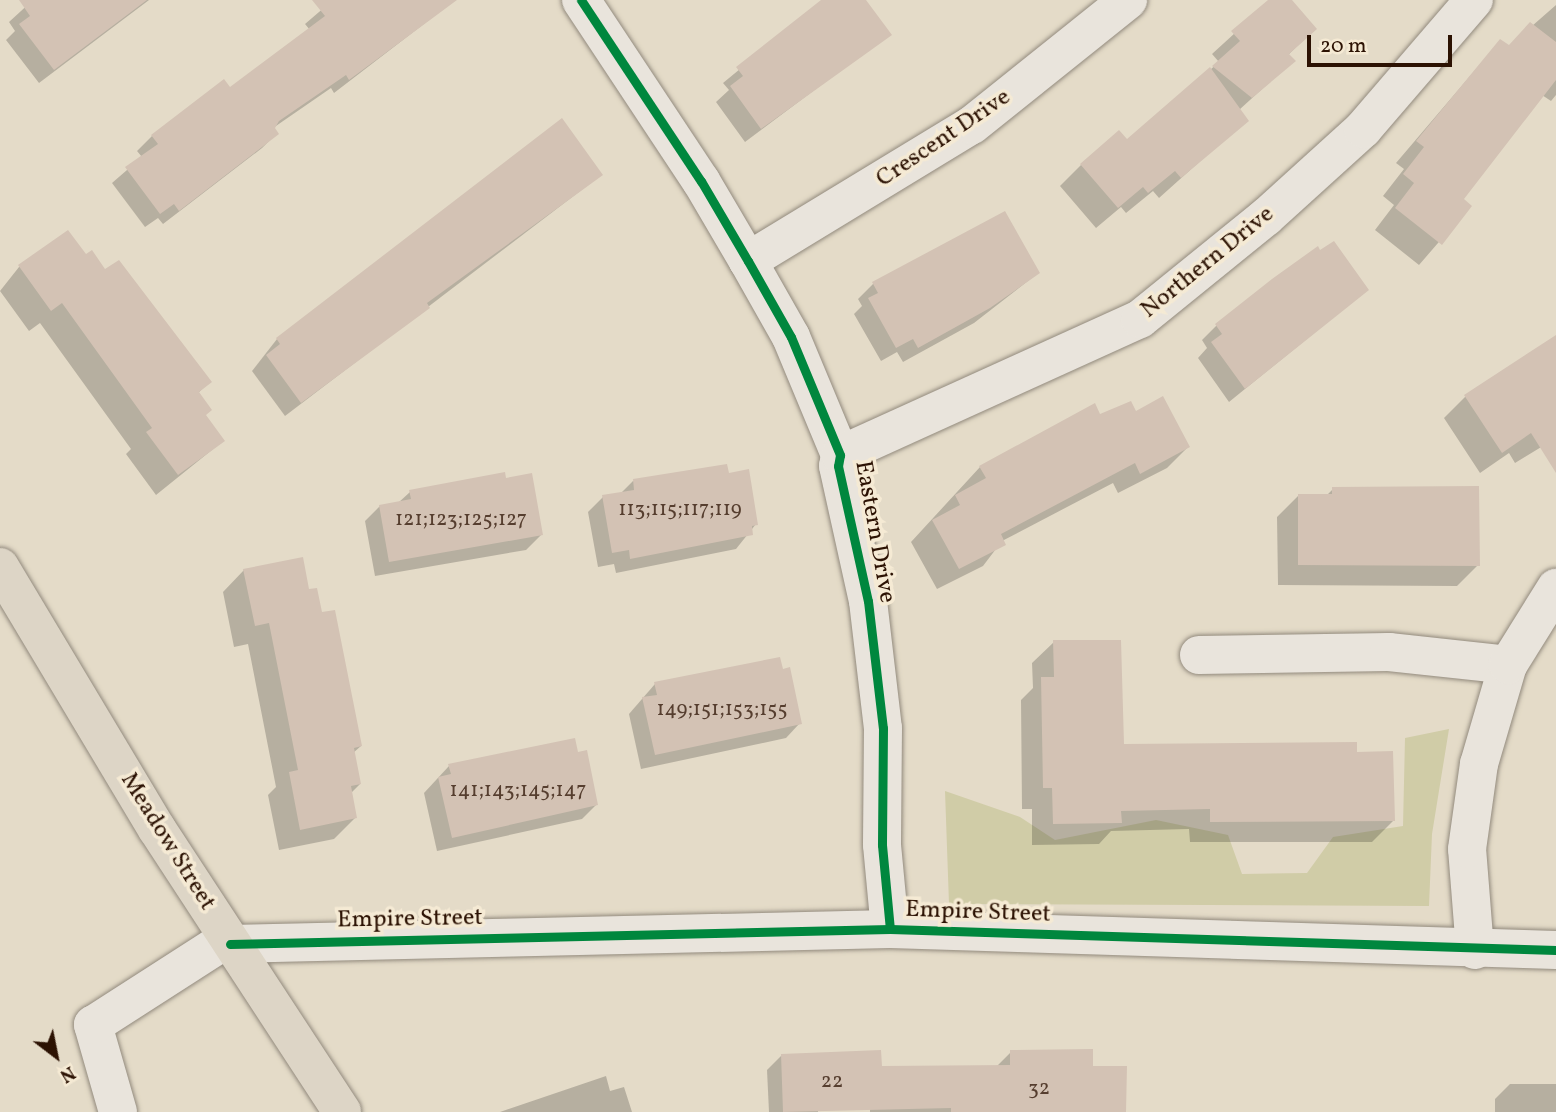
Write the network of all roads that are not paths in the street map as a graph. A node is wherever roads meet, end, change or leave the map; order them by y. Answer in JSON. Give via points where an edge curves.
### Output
{"nodes":[{"id":1,"x":581,"y":0,"type":"edge"},
{"id":2,"x":1128,"y":0,"type":"edge"},
{"id":3,"x":1474,"y":0,"type":"edge"},
{"id":4,"x":748,"y":261,"type":"junction"},
{"id":5,"x":840,"y":454,"type":"junction"},
{"id":6,"x":0,"y":567,"type":"edge"},
{"id":7,"x":1556,"y":588,"type":"edge"},
{"id":8,"x":1199,"y":655,"type":"dead end"},
{"id":9,"x":1508,"y":665,"type":"junction"},
{"id":10,"x":890,"y":929,"type":"junction"},
{"id":11,"x":229,"y":941,"type":"junction"},
{"id":12,"x":1475,"y":950,"type":"junction"},
{"id":13,"x":1556,"y":950,"type":"edge"},
{"id":14,"x":118,"y":1112,"type":"edge"},
{"id":15,"x":342,"y":1112,"type":"edge"}],
"edges":[{"from":1,"to":4,"type":"street","name":"Eastern Drive","via":[[701,181]]},
{"from":2,"to":4,"type":"street","name":"Crescent Drive","via":[[972,125]]},
{"from":3,"to":5,"type":"street","name":"Northern Drive","via":[[1363,129],[1266,217],[1140,319]]},
{"from":4,"to":5,"type":"street","name":"Eastern Drive","via":[[791,337]]},
{"from":5,"to":10,"type":"street","name":"Eastern Drive","via":[[838,466],[868,601],[883,728],[882,845]]},
{"from":6,"to":11,"type":"main road","name":"Meadow Street"},
{"from":7,"to":9,"type":"street"},
{"from":8,"to":9,"type":"street","via":[[1389,652]]},
{"from":9,"to":12,"type":"street","via":[[1479,764],[1467,849]]},
{"from":10,"to":11,"type":"street","name":"Empire Street"},
{"from":10,"to":12,"type":"street","name":"Empire Street"},
{"from":11,"to":14,"type":"street","via":[[93,1025]]},
{"from":11,"to":15,"type":"main road","name":"Meadow Street"},
{"from":12,"to":13,"type":"street","name":"Empire Street"}]}
